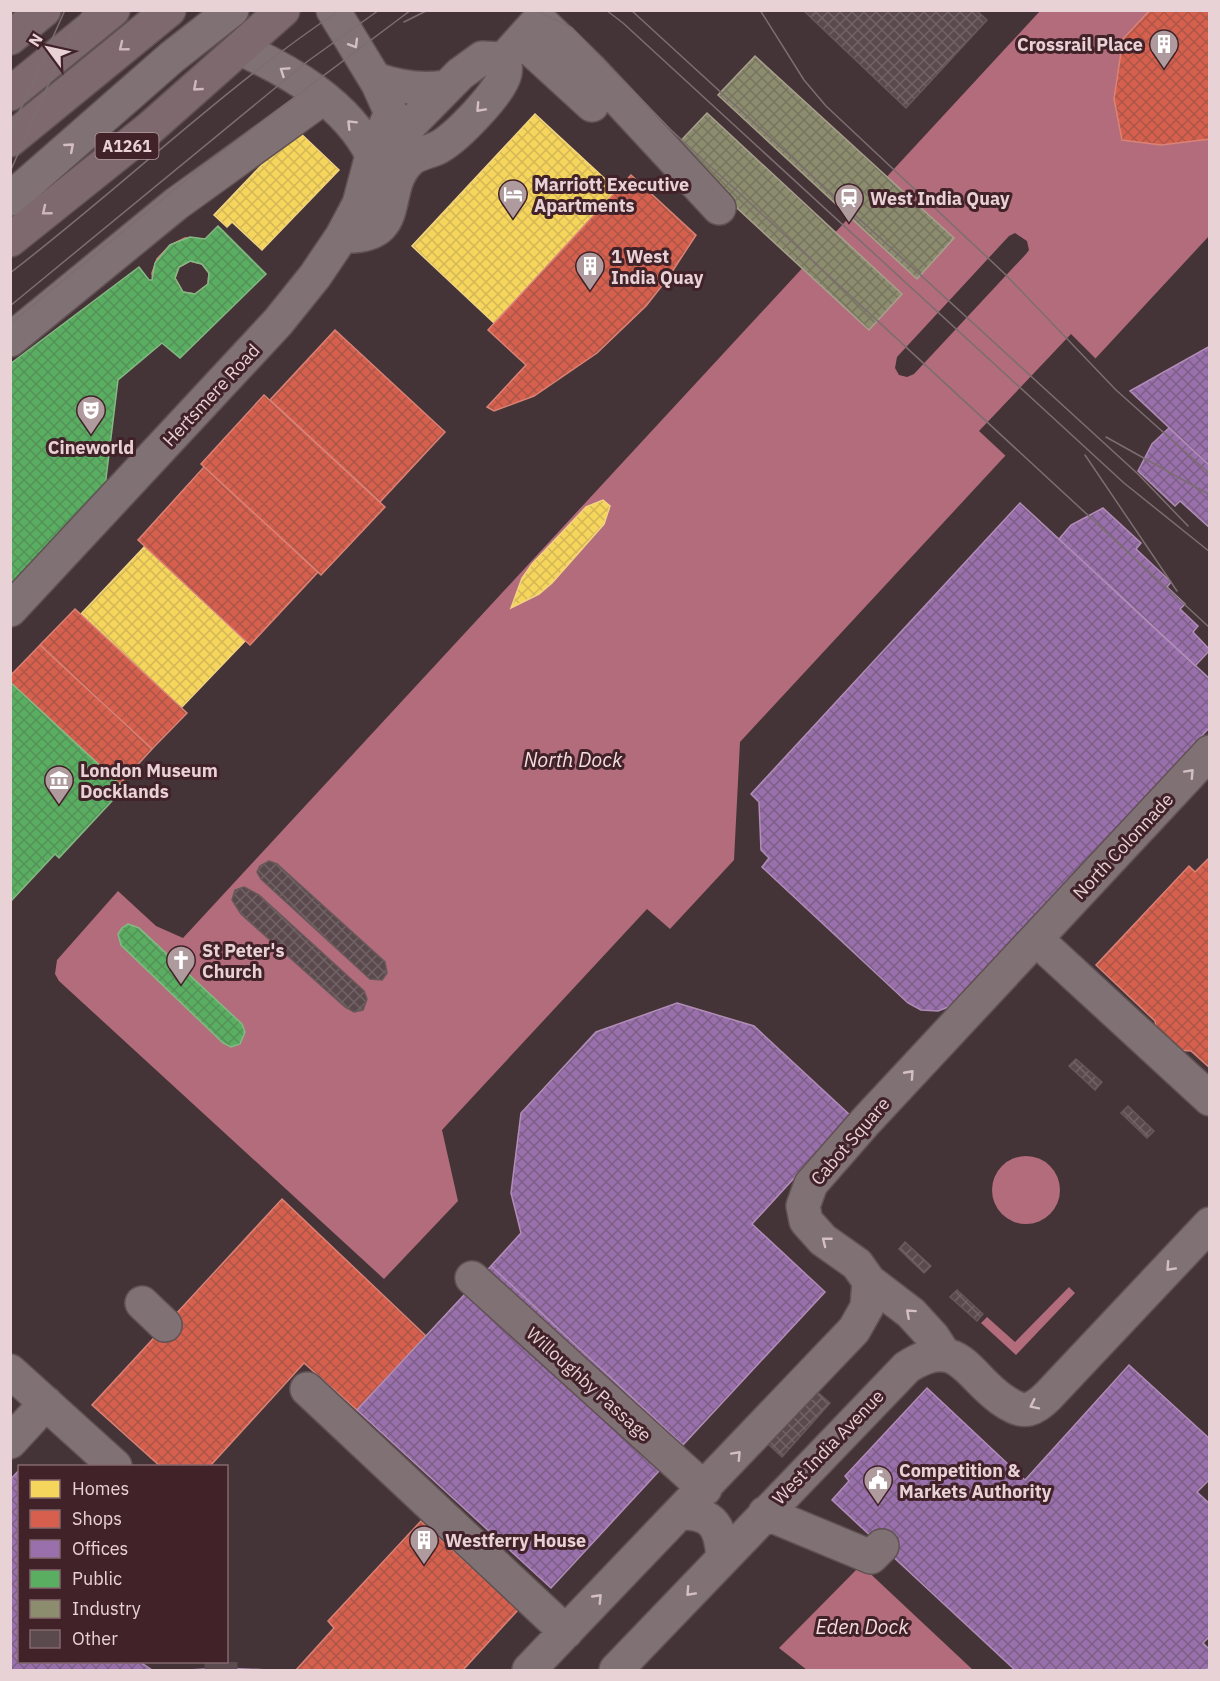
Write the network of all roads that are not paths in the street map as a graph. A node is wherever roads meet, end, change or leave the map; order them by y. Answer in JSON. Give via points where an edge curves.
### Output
{"nodes":[{"id":1,"x":21,"y":10,"type":"edge"},
{"id":2,"x":44,"y":10,"type":"edge"},
{"id":3,"x":113,"y":10,"type":"edge"},
{"id":4,"x":169,"y":10,"type":"edge"},
{"id":5,"x":232,"y":10,"type":"edge"},
{"id":6,"x":283,"y":10,"type":"edge"},
{"id":7,"x":333,"y":10,"type":"edge"},
{"id":8,"x":10,"y":22,"type":"edge"},
{"id":9,"x":10,"y":38,"type":"edge"},
{"id":10,"x":241,"y":49,"type":"junction"},
{"id":11,"x":512,"y":50,"type":"junction"},
{"id":12,"x":375,"y":79,"type":"junction"},
{"id":13,"x":445,"y":87,"type":"junction"},
{"id":14,"x":10,"y":94,"type":"edge"},
{"id":15,"x":323,"y":98,"type":"junction"},
{"id":16,"x":592,"y":105,"type":"dead end"},
{"id":17,"x":10,"y":140,"type":"edge"},
{"id":18,"x":372,"y":155,"type":"junction"},
{"id":19,"x":10,"y":200,"type":"edge"},
{"id":20,"x":719,"y":208,"type":"dead end"},
{"id":21,"x":342,"y":236,"type":"junction"},
{"id":22,"x":10,"y":240,"type":"edge"},
{"id":23,"x":10,"y":340,"type":"edge"},
{"id":24,"x":10,"y":610,"type":"edge"},
{"id":25,"x":1209,"y":752,"type":"edge"},
{"id":26,"x":1036,"y":939,"type":"junction"},
{"id":27,"x":1209,"y":1099,"type":"edge"},
{"id":28,"x":1209,"y":1224,"type":"edge"},
{"id":29,"x":472,"y":1278,"type":"dead end"},
{"id":30,"x":868,"y":1281,"type":"junction"},
{"id":31,"x":142,"y":1303,"type":"dead end"},
{"id":32,"x":165,"y":1325,"type":"dead end"},
{"id":33,"x":944,"y":1354,"type":"junction"},
{"id":34,"x":10,"y":1371,"type":"edge"},
{"id":35,"x":308,"y":1389,"type":"dead end"},
{"id":36,"x":46,"y":1403,"type":"junction"},
{"id":37,"x":10,"y":1442,"type":"edge"},
{"id":38,"x":113,"y":1465,"type":"edge"},
{"id":39,"x":705,"y":1489,"type":"junction"},
{"id":40,"x":682,"y":1512,"type":"junction"},
{"id":41,"x":765,"y":1513,"type":"junction"},
{"id":42,"x":882,"y":1546,"type":"dead end"},
{"id":43,"x":723,"y":1558,"type":"junction"},
{"id":44,"x":566,"y":1632,"type":"junction"},
{"id":45,"x":529,"y":1671,"type":"edge"},
{"id":46,"x":616,"y":1671,"type":"edge"}],
"edges":[{"from":1,"to":8,"type":"highway"},
{"from":2,"to":9,"type":"highway"},
{"from":3,"to":14,"type":"highway"},
{"from":4,"to":17,"type":"highway","one_way":true},
{"from":19,"to":5,"type":"street","one_way":true,"via":[[172,57]]},
{"from":6,"to":10,"type":"highway","number":"A1261"},
{"from":7,"to":12,"type":"street","name":"Hertsmere Road","one_way":true},
{"from":15,"to":10,"type":"street","one_way":true,"via":[[276,65]]},
{"from":10,"to":22,"type":"highway","number":"A1261","one_way":true},
{"from":11,"to":13,"type":"street","via":[[482,58]]},
{"from":11,"to":16,"type":"street"},
{"from":11,"to":20,"type":"street","via":[[539,20]]},
{"from":11,"to":21,"type":"street","one_way":true,"via":[[499,87],[454,137],[409,160],[397,183],[389,214],[377,230],[360,237]]},
{"from":12,"to":13,"type":"street","via":[[429,90]]},
{"from":12,"to":18,"type":"street","name":"Hertsmere Road","via":[[391,113]]},
{"from":13,"to":18,"type":"street","via":[[403,132]]},
{"from":18,"to":15,"type":"street","one_way":true,"via":[[356,127]]},
{"from":15,"to":23,"type":"street","via":[[176,204]]},
{"from":18,"to":21,"type":"street","name":"Hertsmere Road","via":[[359,204]]},
{"from":21,"to":24,"type":"street","name":"Hertsmere Road","via":[[278,322]]},
{"from":26,"to":25,"type":"street","name":"North Colonnade","one_way":true},
{"from":26,"to":27,"type":"street"},
{"from":30,"to":26,"type":"street","name":"Cabot Square","one_way":true,"via":[[856,1264],[823,1240],[806,1221],[806,1195],[821,1170]]},
{"from":28,"to":33,"type":"street","name":"Cabot Square","one_way":true,"via":[[1034,1407],[1026,1410],[1000,1399],[968,1366]]},
{"from":29,"to":39,"type":"street","name":"Willoughby Passage"},
{"from":33,"to":30,"type":"street","name":"Cabot Square","one_way":true,"via":[[911,1313]]},
{"from":39,"to":30,"type":"street","one_way":true,"via":[[854,1330],[867,1308]]},
{"from":31,"to":32,"type":"street"},
{"from":33,"to":41,"type":"street","name":"West India Avenue","via":[[921,1358],[899,1374]]},
{"from":34,"to":36,"type":"street"},
{"from":35,"to":44,"type":"street"},
{"from":36,"to":37,"type":"street"},
{"from":36,"to":38,"type":"street"},
{"from":39,"to":40,"type":"street"},
{"from":40,"to":43,"type":"street","via":[[697,1513],[715,1525],[722,1539]]},
{"from":44,"to":40,"type":"street","one_way":true},
{"from":41,"to":42,"type":"street","via":[[871,1557]]},
{"from":41,"to":43,"type":"street","name":"West India Avenue"},
{"from":43,"to":46,"type":"street","name":"West India Avenue","one_way":true},
{"from":44,"to":45,"type":"street"}]}
